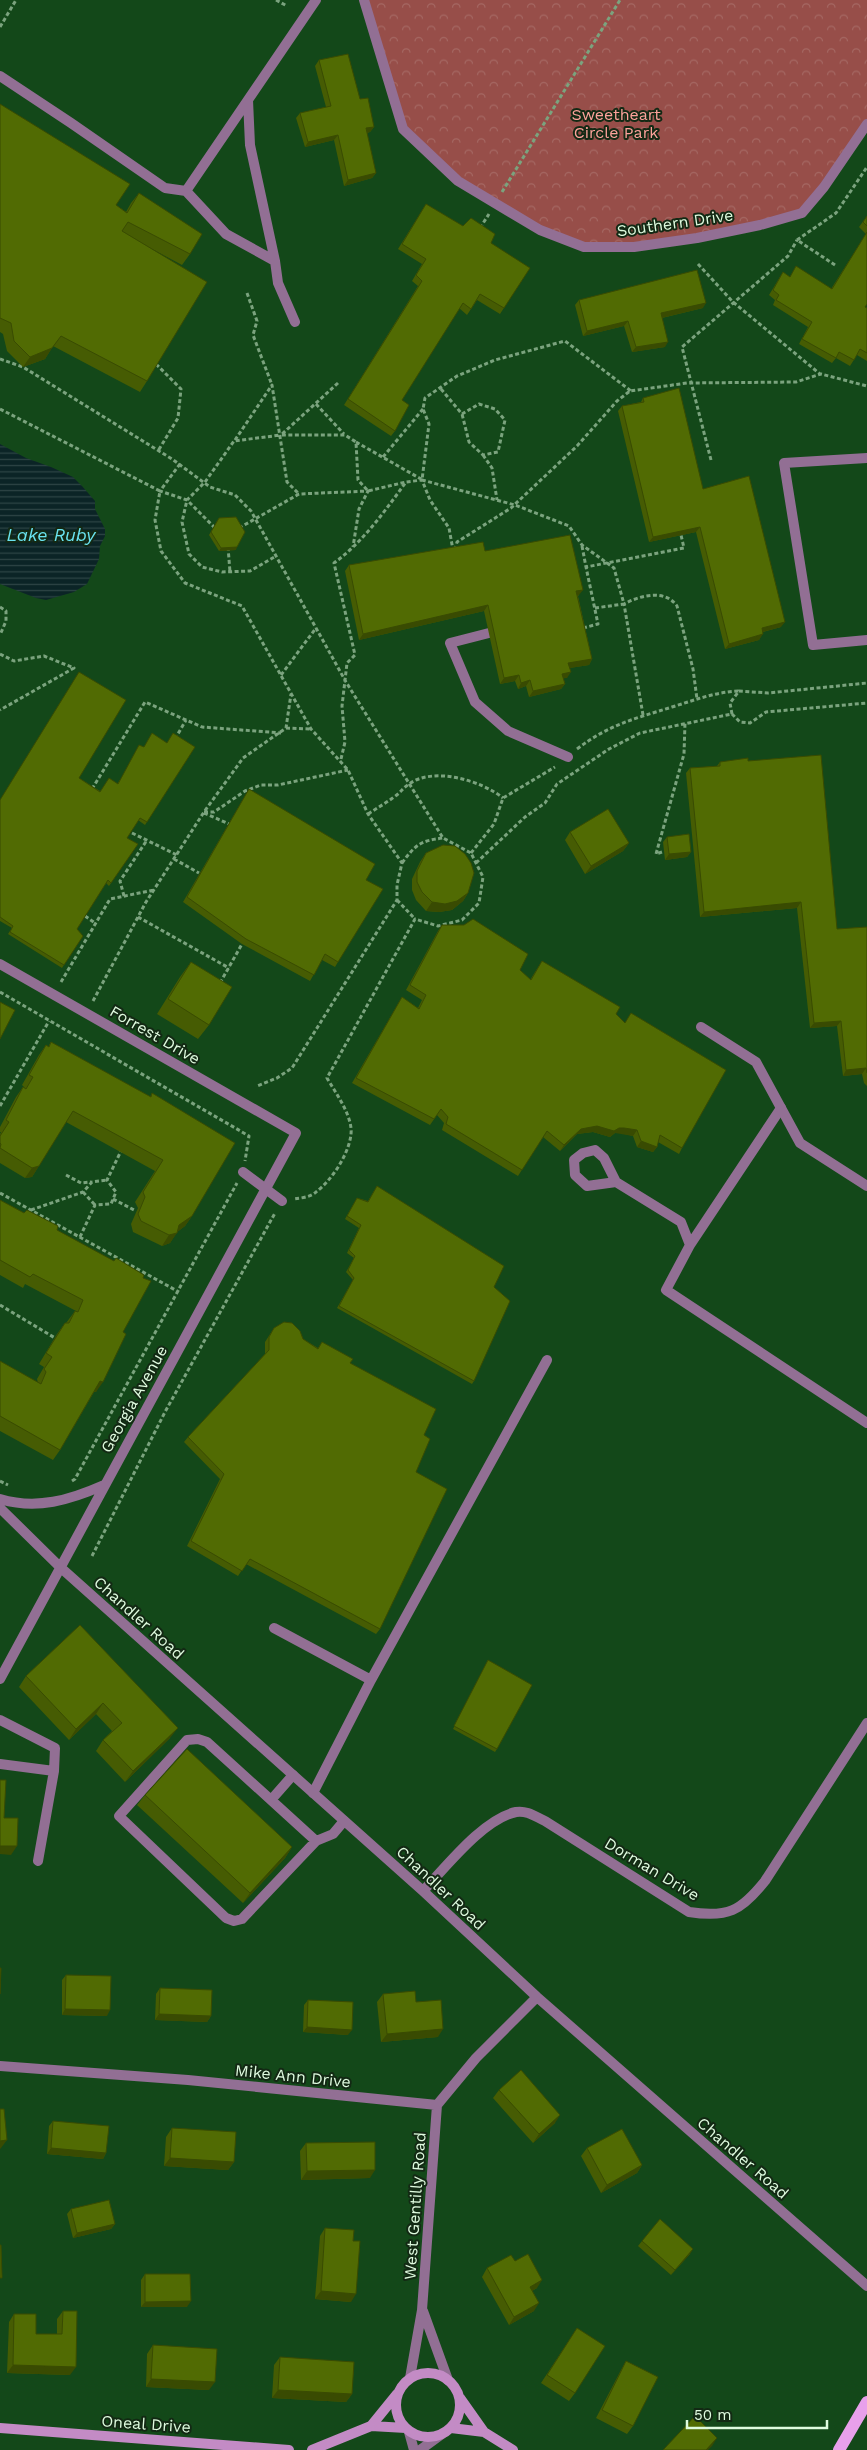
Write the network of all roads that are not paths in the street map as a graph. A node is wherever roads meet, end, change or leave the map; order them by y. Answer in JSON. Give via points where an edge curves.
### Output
{"nodes":[{"id":1,"x":316,"y":0,"type":"edge"},
{"id":2,"x":364,"y":0,"type":"edge"},
{"id":3,"x":0,"y":76,"type":"edge"},
{"id":4,"x":248,"y":100,"type":"junction"},
{"id":5,"x":867,"y":124,"type":"edge"},
{"id":6,"x":186,"y":191,"type":"junction"},
{"id":7,"x":275,"y":262,"type":"junction"},
{"id":8,"x":295,"y":322,"type":"dead end"},
{"id":9,"x":867,"y":458,"type":"edge"},
{"id":10,"x":489,"y":633,"type":"dead end"},
{"id":11,"x":867,"y":640,"type":"edge"},
{"id":12,"x":568,"y":757,"type":"road end"},
{"id":13,"x":0,"y":964,"type":"edge"},
{"id":14,"x":701,"y":1027,"type":"dead end"},
{"id":15,"x":781,"y":1108,"type":"junction"},
{"id":16,"x":296,"y":1133,"type":"joint"},
{"id":17,"x":243,"y":1172,"type":"road end"},
{"id":18,"x":616,"y":1182,"type":"dead end"},
{"id":19,"x":867,"y":1186,"type":"edge"},
{"id":20,"x":265,"y":1188,"type":"junction"},
{"id":21,"x":282,"y":1201,"type":"road end"},
{"id":22,"x":690,"y":1245,"type":"junction"},
{"id":23,"x":547,"y":1360,"type":"dead end"},
{"id":24,"x":867,"y":1421,"type":"edge"},
{"id":25,"x":104,"y":1485,"type":"junction"},
{"id":26,"x":0,"y":1499,"type":"edge"},
{"id":27,"x":0,"y":1508,"type":"edge"},
{"id":28,"x":60,"y":1567,"type":"junction"},
{"id":29,"x":274,"y":1628,"type":"dead end"},
{"id":30,"x":0,"y":1679,"type":"edge"},
{"id":31,"x":371,"y":1680,"type":"junction"},
{"id":32,"x":0,"y":1720,"type":"edge"},
{"id":33,"x":867,"y":1723,"type":"edge"},
{"id":34,"x":0,"y":1764,"type":"edge"},
{"id":35,"x":54,"y":1771,"type":"junction"},
{"id":36,"x":293,"y":1775,"type":"junction"},
{"id":37,"x":313,"y":1793,"type":"junction"},
{"id":38,"x":271,"y":1800,"type":"junction"},
{"id":39,"x":344,"y":1820,"type":"junction"},
{"id":40,"x":316,"y":1842,"type":"junction"},
{"id":41,"x":38,"y":1861,"type":"dead end"},
{"id":42,"x":423,"y":1891,"type":"junction"},
{"id":43,"x":537,"y":1998,"type":"junction"},
{"id":44,"x":0,"y":2066,"type":"edge"},
{"id":45,"x":437,"y":2105,"type":"junction"},
{"id":46,"x":867,"y":2286,"type":"edge"},
{"id":47,"x":422,"y":2310,"type":"junction"},
{"id":48,"x":410,"y":2378,"type":"junction"},
{"id":49,"x":448,"y":2380,"type":"junction"},
{"id":50,"x":398,"y":2393,"type":"junction"},
{"id":51,"x":459,"y":2396,"type":"junction"},
{"id":52,"x":867,"y":2402,"type":"edge"},
{"id":53,"x":371,"y":2426,"type":"junction"},
{"id":54,"x":0,"y":2428,"type":"edge"},
{"id":55,"x":451,"y":2428,"type":"junction"},
{"id":56,"x":408,"y":2430,"type":"junction"},
{"id":57,"x":484,"y":2432,"type":"junction"},
{"id":58,"x":442,"y":2434,"type":"junction"},
{"id":59,"x":289,"y":2450,"type":"edge"},
{"id":60,"x":312,"y":2450,"type":"edge"},
{"id":61,"x":414,"y":2450,"type":"edge"},
{"id":62,"x":420,"y":2450,"type":"edge"},
{"id":63,"x":513,"y":2450,"type":"edge"},
{"id":64,"x":839,"y":2450,"type":"edge"}],
"edges":[{"from":1,"to":4,"type":"street"},
{"from":2,"to":5,"type":"street","name":"Southern Drive","via":[[403,129],[458,181],[540,230],[584,247],[634,247],[697,238],[802,213]]},
{"from":3,"to":6,"type":"street","via":[[165,188]]},
{"from":4,"to":6,"type":"street"},
{"from":4,"to":7,"type":"street","via":[[250,144]]},
{"from":6,"to":7,"type":"street","via":[[226,234]]},
{"from":7,"to":8,"type":"street","via":[[278,283]]},
{"from":9,"to":11,"type":"street","via":[[784,463],[813,645]]},
{"from":10,"to":12,"type":"street","via":[[450,643],[475,702],[508,731]]},
{"from":13,"to":16,"type":"street","name":"Forrest Drive"},
{"from":14,"to":15,"type":"street","via":[[756,1062]]},
{"from":15,"to":19,"type":"street","via":[[800,1143]]},
{"from":15,"to":22,"type":"street"},
{"from":16,"to":20,"type":"street","name":"Georgia Avenue"},
{"from":17,"to":20,"type":"street"},
{"from":18,"to":22,"type":"street","via":[[681,1222]]},
{"from":20,"to":21,"type":"street"},
{"from":20,"to":25,"type":"street","name":"Georgia Avenue"},
{"from":22,"to":24,"type":"street","via":[[666,1290]]},
{"from":23,"to":31,"type":"street"},
{"from":25,"to":26,"type":"street","via":[[56,1502],[17,1504]]},
{"from":25,"to":28,"type":"street","name":"Georgia Avenue"},
{"from":27,"to":28,"type":"street","name":"Chandler Road"},
{"from":28,"to":30,"type":"street","name":"Georgia Avenue"},
{"from":28,"to":36,"type":"street","name":"Chandler Road"},
{"from":29,"to":31,"type":"street"},
{"from":31,"to":37,"type":"street"},
{"from":32,"to":35,"type":"street","via":[[55,1748]]},
{"from":33,"to":42,"type":"street","name":"Dorman Drive","via":[[765,1880],[748,1902],[724,1913],[689,1912],[545,1822],[529,1813],[518,1812],[482,1831]]},
{"from":34,"to":35,"type":"street"},
{"from":35,"to":41,"type":"street"},
{"from":36,"to":37,"type":"street","name":"Chandler Road"},
{"from":36,"to":38,"type":"street"},
{"from":37,"to":39,"type":"street","name":"Chandler Road"},
{"from":38,"to":40,"type":"street"},
{"from":38,"to":40,"type":"street","via":[[207,1742],[187,1740],[119,1816],[226,1918],[234,1921],[242,1919]]},
{"from":39,"to":40,"type":"street","via":[[333,1834]]},
{"from":39,"to":42,"type":"street","name":"Chandler Road"},
{"from":42,"to":43,"type":"street","name":"Chandler Road"},
{"from":43,"to":45,"type":"street","via":[[476,2058]]},
{"from":43,"to":46,"type":"street","name":"Chandler Road"},
{"from":44,"to":45,"type":"street","name":"Mike Ann Drive","via":[[188,2080]]},
{"from":45,"to":47,"type":"street","name":"West Gentilly Road"},
{"from":47,"to":48,"type":"street","name":"West Gentilly Road"},
{"from":47,"to":49,"type":"street","name":"West Gentilly Road"},
{"from":48,"to":49,"type":"street","via":[[429,2372]]},
{"from":48,"to":50,"type":"street","name":"West Gentilly Road"},
{"from":49,"to":51,"type":"street","name":"West Gentilly Road"},
{"from":50,"to":53,"type":"street"},
{"from":50,"to":56,"type":"street","via":[[396,2413]]},
{"from":51,"to":55,"type":"street","via":[[460,2408]]},
{"from":51,"to":57,"type":"street","name":"West Gentilly Road"},
{"from":52,"to":64,"type":"main road"},
{"from":53,"to":56,"type":"street"},
{"from":53,"to":60,"type":"street"},
{"from":54,"to":59,"type":"street","name":"Oneal Drive"},
{"from":55,"to":57,"type":"street","name":"West Gentilly Road"},
{"from":55,"to":58,"type":"street"},
{"from":56,"to":58,"type":"street","via":[[420,2436]]},
{"from":56,"to":61,"type":"street"},
{"from":57,"to":63,"type":"street","name":"West Gentilly Road"},
{"from":58,"to":62,"type":"street"}]}
